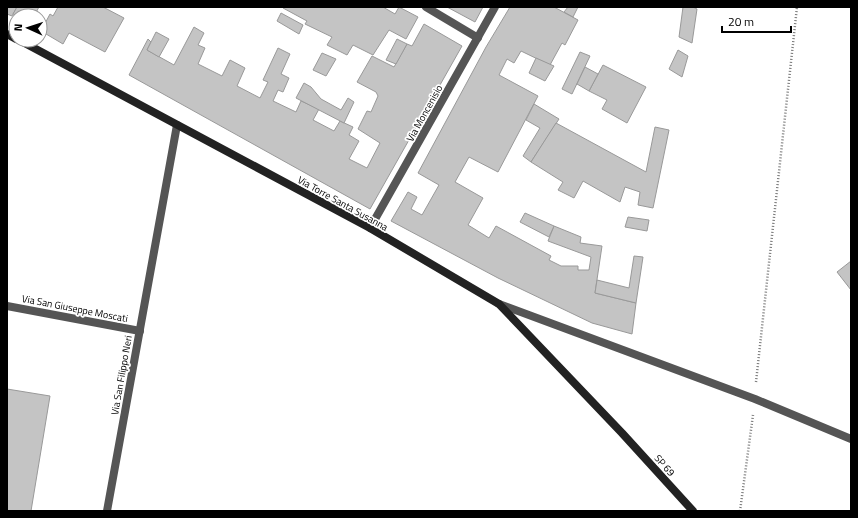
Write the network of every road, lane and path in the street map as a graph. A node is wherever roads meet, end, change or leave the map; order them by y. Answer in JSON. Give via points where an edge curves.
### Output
{"nodes":[{"id":1,"x":426,"y":7,"type":"edge"},
{"id":2,"x":496,"y":7,"type":"edge"},
{"id":3,"x":797,"y":7,"type":"edge"},
{"id":4,"x":478,"y":38,"type":"junction"},
{"id":5,"x":34,"y":48,"type":"edge"},
{"id":6,"x":177,"y":125,"type":"junction"},
{"id":7,"x":370,"y":228,"type":"junction"},
{"id":8,"x":499,"y":304,"type":"junction"},
{"id":9,"x":7,"y":306,"type":"edge"},
{"id":10,"x":140,"y":331,"type":"junction"},
{"id":11,"x":755,"y":399,"type":"junction"},
{"id":12,"x":622,"y":433,"type":"joint"},
{"id":13,"x":851,"y":439,"type":"edge"},
{"id":14,"x":107,"y":511,"type":"edge"},
{"id":15,"x":693,"y":511,"type":"edge"},
{"id":16,"x":740,"y":511,"type":"edge"}],
"edges":[{"from":1,"to":4,"type":"street"},
{"from":2,"to":4,"type":"street","name":"Via Moncenisio"},
{"from":3,"to":11,"type":"path"},
{"from":4,"to":7,"type":"street","name":"Via Moncenisio"},
{"from":5,"to":6,"type":"main road","name":"Via Torre Santa Susanna"},
{"from":6,"to":7,"type":"main road","name":"Via Torre Santa Susanna"},
{"from":6,"to":10,"type":"street","name":"Via San Filippo Neri"},
{"from":7,"to":8,"type":"main road","name":"Via Torre Santa Susanna"},
{"from":8,"to":11,"type":"street"},
{"from":8,"to":12,"type":"main road","name":"Via Torre Santa Susanna"},
{"from":9,"to":10,"type":"street","name":"Via San Giuseppe Moscati"},
{"from":10,"to":14,"type":"street","name":"Via San Filippo Neri"},
{"from":11,"to":13,"type":"street"},
{"from":11,"to":16,"type":"path"},
{"from":12,"to":15,"type":"main road","name":"SP 69"}]}
